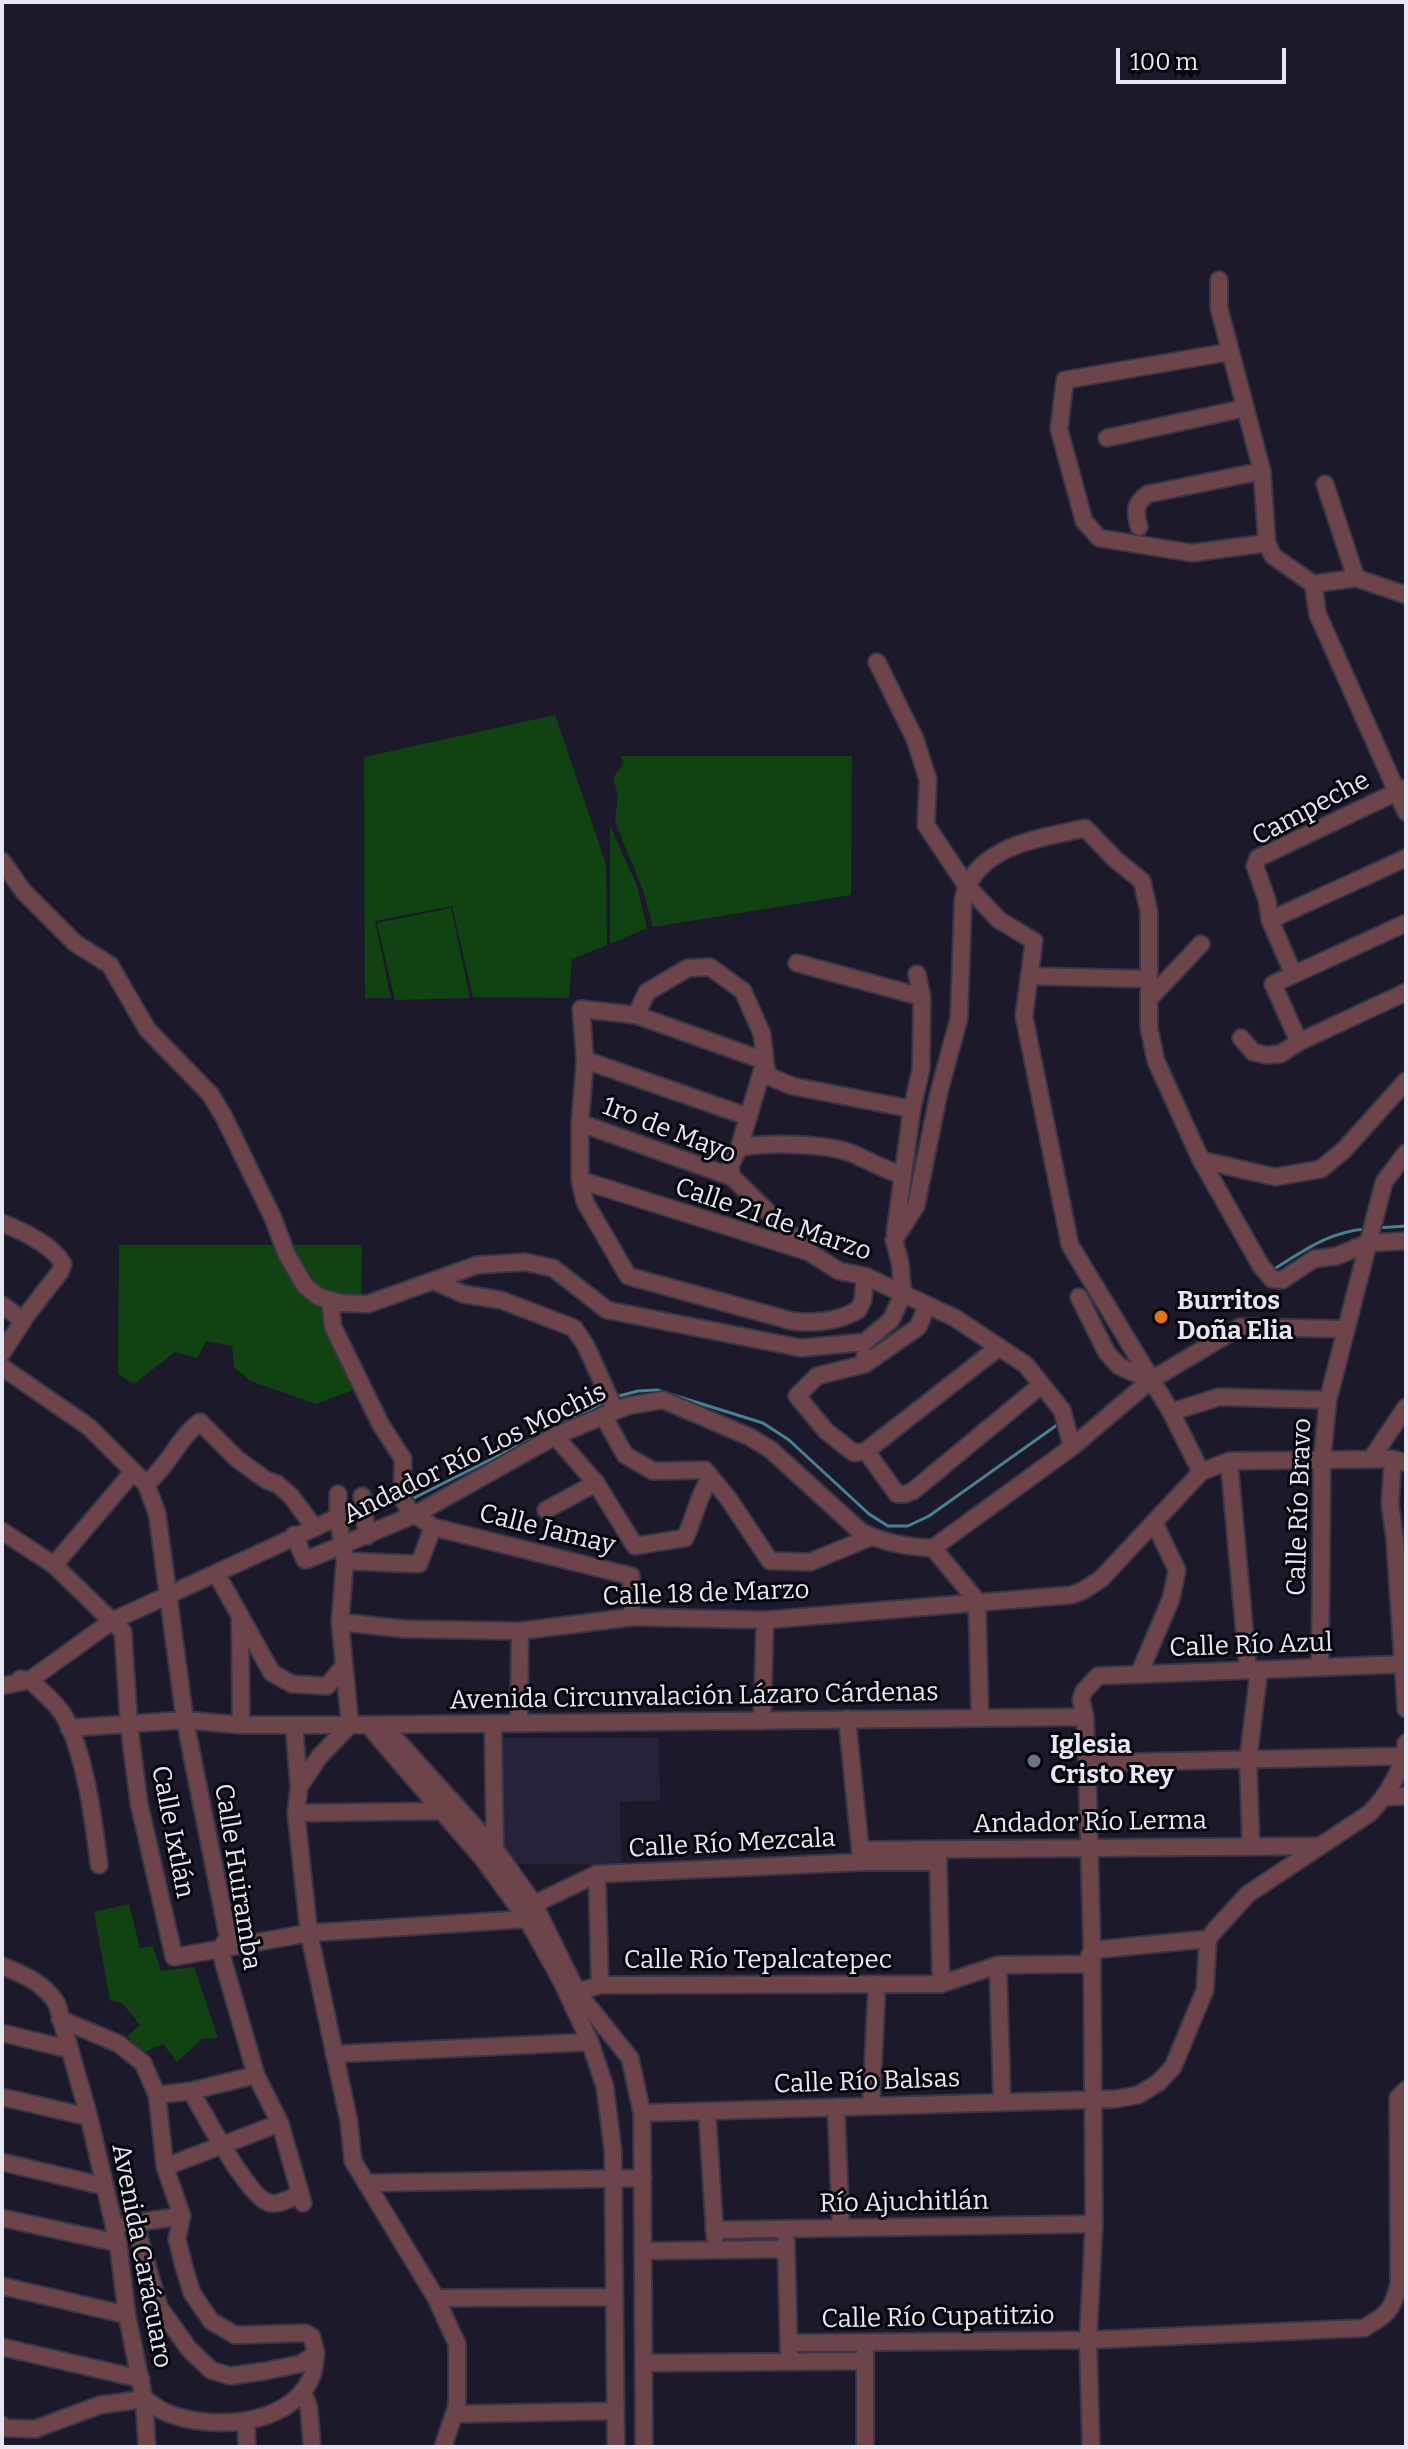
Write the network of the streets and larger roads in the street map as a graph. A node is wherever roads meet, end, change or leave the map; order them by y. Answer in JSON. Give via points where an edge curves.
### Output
{"nodes":[{"id":1,"x":1219,"y":280,"type":"dead end"},
{"id":2,"x":1229,"y":352,"type":"junction"},
{"id":3,"x":1245,"y":408,"type":"junction"},
{"id":4,"x":1107,"y":438,"type":"dead end"},
{"id":5,"x":1262,"y":471,"type":"junction"},
{"id":6,"x":1325,"y":484,"type":"dead end"},
{"id":7,"x":1139,"y":527,"type":"dead end"},
{"id":8,"x":1267,"y":543,"type":"junction"},
{"id":9,"x":1356,"y":578,"type":"junction"},
{"id":10,"x":1313,"y":584,"type":"junction"},
{"id":11,"x":1406,"y":595,"type":"edge"},
{"id":12,"x":877,"y":662,"type":"dead end"},
{"id":13,"x":1401,"y":790,"type":"edge"},
{"id":14,"x":1406,"y":812,"type":"edge"},
{"id":15,"x":1406,"y":858,"type":"edge"},
{"id":16,"x":2,"y":861,"type":"edge"},
{"id":17,"x":966,"y":885,"type":"junction"},
{"id":18,"x":1270,"y":920,"type":"junction"},
{"id":19,"x":1406,"y":923,"type":"edge"},
{"id":20,"x":1201,"y":944,"type":"dead end"},
{"id":21,"x":797,"y":963,"type":"dead end"},
{"id":22,"x":1293,"y":973,"type":"junction"},
{"id":23,"x":917,"y":974,"type":"dead end"},
{"id":24,"x":1029,"y":976,"type":"junction"},
{"id":25,"x":1149,"y":979,"type":"junction"},
{"id":26,"x":1406,"y":992,"type":"edge"},
{"id":27,"x":922,"y":997,"type":"junction"},
{"id":28,"x":1150,"y":998,"type":"junction"},
{"id":29,"x":636,"y":1015,"type":"junction"},
{"id":30,"x":1241,"y":1038,"type":"dead end"},
{"id":31,"x":1299,"y":1042,"type":"junction"},
{"id":32,"x":585,"y":1060,"type":"junction"},
{"id":33,"x":765,"y":1061,"type":"junction"},
{"id":34,"x":1406,"y":1081,"type":"edge"},
{"id":35,"x":912,"y":1109,"type":"junction"},
{"id":36,"x":749,"y":1117,"type":"junction"},
{"id":37,"x":580,"y":1123,"type":"junction"},
{"id":38,"x":739,"y":1148,"type":"junction"},
{"id":39,"x":1406,"y":1153,"type":"edge"},
{"id":40,"x":1201,"y":1160,"type":"junction"},
{"id":41,"x":902,"y":1175,"type":"junction"},
{"id":42,"x":732,"y":1177,"type":"junction"},
{"id":43,"x":580,"y":1180,"type":"junction"},
{"id":44,"x":2,"y":1223,"type":"edge"},
{"id":45,"x":894,"y":1240,"type":"junction"},
{"id":46,"x":1369,"y":1240,"type":"junction"},
{"id":47,"x":1406,"y":1241,"type":"edge"},
{"id":48,"x":809,"y":1252,"type":"junction"},
{"id":49,"x":865,"y":1276,"type":"junction"},
{"id":50,"x":434,"y":1281,"type":"junction"},
{"id":51,"x":903,"y":1294,"type":"junction"},
{"id":52,"x":1079,"y":1297,"type":"dead end"},
{"id":53,"x":330,"y":1301,"type":"junction"},
{"id":54,"x":2,"y":1305,"type":"edge"},
{"id":55,"x":927,"y":1306,"type":"junction"},
{"id":56,"x":775,"y":1316,"type":"junction"},
{"id":57,"x":26,"y":1317,"type":"junction"},
{"id":58,"x":1346,"y":1329,"type":"junction"},
{"id":59,"x":865,"y":1342,"type":"junction"},
{"id":60,"x":999,"y":1347,"type":"junction"},
{"id":61,"x":801,"y":1348,"type":"junction"},
{"id":62,"x":2,"y":1353,"type":"edge"},
{"id":63,"x":865,"y":1364,"type":"junction"},
{"id":64,"x":2,"y":1367,"type":"edge"},
{"id":65,"x":1151,"y":1380,"type":"junction"},
{"id":66,"x":1041,"y":1385,"type":"junction"},
{"id":67,"x":1328,"y":1400,"type":"junction"},
{"id":68,"x":1406,"y":1407,"type":"edge"},
{"id":69,"x":610,"y":1410,"type":"junction"},
{"id":70,"x":1171,"y":1412,"type":"junction"},
{"id":71,"x":555,"y":1436,"type":"junction"},
{"id":72,"x":1072,"y":1445,"type":"junction"},
{"id":73,"x":866,"y":1451,"type":"junction"},
{"id":74,"x":1322,"y":1459,"type":"junction"},
{"id":75,"x":1371,"y":1459,"type":"junction"},
{"id":76,"x":1229,"y":1461,"type":"junction"},
{"id":77,"x":1399,"y":1461,"type":"edge"},
{"id":78,"x":133,"y":1472,"type":"junction"},
{"id":79,"x":1201,"y":1472,"type":"junction"},
{"id":80,"x":710,"y":1478,"type":"junction"},
{"id":81,"x":596,"y":1483,"type":"junction"},
{"id":82,"x":146,"y":1484,"type":"junction"},
{"id":83,"x":338,"y":1494,"type":"dead end"},
{"id":84,"x":362,"y":1496,"type":"dead end"},
{"id":85,"x":546,"y":1510,"type":"dead end"},
{"id":86,"x":416,"y":1514,"type":"junction"},
{"id":87,"x":338,"y":1517,"type":"junction"},
{"id":88,"x":1154,"y":1522,"type":"junction"},
{"id":89,"x":314,"y":1527,"type":"junction"},
{"id":90,"x":433,"y":1527,"type":"junction"},
{"id":91,"x":2,"y":1531,"type":"edge"},
{"id":92,"x":294,"y":1535,"type":"junction"},
{"id":93,"x":367,"y":1536,"type":"junction"},
{"id":94,"x":871,"y":1537,"type":"junction"},
{"id":95,"x":1400,"y":1539,"type":"edge"},
{"id":96,"x":635,"y":1546,"type":"junction"},
{"id":97,"x":933,"y":1548,"type":"junction"},
{"id":98,"x":344,"y":1554,"type":"junction"},
{"id":99,"x":54,"y":1565,"type":"junction"},
{"id":100,"x":216,"y":1573,"type":"junction"},
{"id":101,"x":631,"y":1576,"type":"junction"},
{"id":102,"x":168,"y":1596,"type":"junction"},
{"id":103,"x":977,"y":1601,"type":"junction"},
{"id":104,"x":1403,"y":1603,"type":"edge"},
{"id":105,"x":240,"y":1614,"type":"junction"},
{"id":106,"x":633,"y":1617,"type":"junction"},
{"id":107,"x":765,"y":1620,"type":"junction"},
{"id":108,"x":112,"y":1621,"type":"junction"},
{"id":109,"x":340,"y":1622,"type":"junction"},
{"id":110,"x":520,"y":1631,"type":"junction"},
{"id":111,"x":1405,"y":1664,"type":"edge"},
{"id":112,"x":343,"y":1667,"type":"junction"},
{"id":113,"x":1320,"y":1667,"type":"junction"},
{"id":114,"x":1253,"y":1670,"type":"junction"},
{"id":115,"x":1139,"y":1674,"type":"junction"},
{"id":116,"x":2,"y":1679,"type":"edge"},
{"id":117,"x":30,"y":1680,"type":"junction"},
{"id":118,"x":2,"y":1686,"type":"edge"},
{"id":119,"x":1406,"y":1709,"type":"edge"},
{"id":120,"x":1085,"y":1717,"type":"junction"},
{"id":121,"x":980,"y":1718,"type":"junction"},
{"id":122,"x":847,"y":1719,"type":"junction"},
{"id":123,"x":66,"y":1720,"type":"junction"},
{"id":124,"x":185,"y":1720,"type":"junction"},
{"id":125,"x":762,"y":1721,"type":"junction"},
{"id":126,"x":519,"y":1723,"type":"junction"},
{"id":127,"x":493,"y":1724,"type":"junction"},
{"id":128,"x":129,"y":1725,"type":"junction"},
{"id":129,"x":241,"y":1725,"type":"junction"},
{"id":130,"x":294,"y":1725,"type":"junction"},
{"id":131,"x":350,"y":1725,"type":"junction"},
{"id":132,"x":376,"y":1725,"type":"junction"},
{"id":133,"x":1405,"y":1750,"type":"edge"},
{"id":134,"x":1248,"y":1760,"type":"junction"},
{"id":135,"x":1087,"y":1763,"type":"junction"},
{"id":136,"x":299,"y":1787,"type":"junction"},
{"id":137,"x":1406,"y":1796,"type":"edge"},
{"id":138,"x":1385,"y":1797,"type":"junction"},
{"id":139,"x":442,"y":1811,"type":"junction"},
{"id":140,"x":296,"y":1813,"type":"junction"},
{"id":141,"x":1089,"y":1846,"type":"junction"},
{"id":142,"x":1251,"y":1846,"type":"junction"},
{"id":143,"x":1320,"y":1846,"type":"junction"},
{"id":144,"x":495,"y":1849,"type":"junction"},
{"id":145,"x":938,"y":1855,"type":"junction"},
{"id":146,"x":861,"y":1856,"type":"junction"},
{"id":147,"x":99,"y":1865,"type":"dead end"},
{"id":148,"x":597,"y":1874,"type":"junction"},
{"id":149,"x":530,"y":1912,"type":"junction"},
{"id":150,"x":309,"y":1933,"type":"junction"},
{"id":151,"x":1208,"y":1939,"type":"junction"},
{"id":152,"x":220,"y":1950,"type":"junction"},
{"id":153,"x":1092,"y":1950,"type":"junction"},
{"id":154,"x":998,"y":1965,"type":"junction"},
{"id":155,"x":2,"y":1966,"type":"edge"},
{"id":156,"x":877,"y":1984,"type":"junction"},
{"id":157,"x":941,"y":1984,"type":"junction"},
{"id":158,"x":600,"y":1985,"type":"junction"},
{"id":159,"x":577,"y":1992,"type":"junction"},
{"id":160,"x":60,"y":2019,"type":"junction"},
{"id":161,"x":2,"y":2033,"type":"edge"},
{"id":162,"x":590,"y":2042,"type":"junction"},
{"id":163,"x":68,"y":2049,"type":"junction"},
{"id":164,"x":334,"y":2054,"type":"junction"},
{"id":165,"x":256,"y":2075,"type":"junction"},
{"id":166,"x":1406,"y":2090,"type":"edge"},
{"id":167,"x":191,"y":2091,"type":"junction"},
{"id":168,"x":157,"y":2095,"type":"junction"},
{"id":169,"x":2,"y":2097,"type":"edge"},
{"id":170,"x":1094,"y":2099,"type":"junction"},
{"id":171,"x":1002,"y":2102,"type":"junction"},
{"id":172,"x":871,"y":2106,"type":"junction"},
{"id":173,"x":836,"y":2107,"type":"junction"},
{"id":174,"x":707,"y":2111,"type":"junction"},
{"id":175,"x":642,"y":2113,"type":"junction"},
{"id":176,"x":89,"y":2117,"type":"junction"},
{"id":177,"x":280,"y":2123,"type":"junction"},
{"id":178,"x":222,"y":2146,"type":"junction"},
{"id":179,"x":2,"y":2162,"type":"edge"},
{"id":180,"x":165,"y":2167,"type":"junction"},
{"id":181,"x":643,"y":2178,"type":"junction"},
{"id":182,"x":614,"y":2179,"type":"junction"},
{"id":183,"x":366,"y":2183,"type":"junction"},
{"id":184,"x":103,"y":2186,"type":"junction"},
{"id":185,"x":182,"y":2216,"type":"junction"},
{"id":186,"x":2,"y":2218,"type":"edge"},
{"id":187,"x":135,"y":2223,"type":"junction"},
{"id":188,"x":1094,"y":2224,"type":"junction"},
{"id":189,"x":786,"y":2228,"type":"junction"},
{"id":190,"x":841,"y":2228,"type":"junction"},
{"id":191,"x":714,"y":2230,"type":"junction"},
{"id":192,"x":116,"y":2235,"type":"junction"},
{"id":193,"x":715,"y":2249,"type":"junction"},
{"id":194,"x":786,"y":2249,"type":"junction"},
{"id":195,"x":643,"y":2251,"type":"junction"},
{"id":196,"x":2,"y":2286,"type":"edge"},
{"id":197,"x":614,"y":2297,"type":"junction"},
{"id":198,"x":436,"y":2298,"type":"junction"},
{"id":199,"x":127,"y":2315,"type":"junction"},
{"id":200,"x":1088,"y":2340,"type":"junction"},
{"id":201,"x":865,"y":2342,"type":"junction"},
{"id":202,"x":789,"y":2343,"type":"junction"},
{"id":203,"x":2,"y":2347,"type":"edge"},
{"id":204,"x":316,"y":2354,"type":"junction"},
{"id":205,"x":865,"y":2361,"type":"junction"},
{"id":206,"x":789,"y":2362,"type":"junction"},
{"id":207,"x":644,"y":2363,"type":"junction"},
{"id":208,"x":141,"y":2379,"type":"junction"},
{"id":209,"x":303,"y":2392,"type":"junction"},
{"id":210,"x":144,"y":2399,"type":"junction"},
{"id":211,"x":615,"y":2411,"type":"junction"},
{"id":212,"x":456,"y":2414,"type":"junction"},
{"id":213,"x":246,"y":2421,"type":"junction"},
{"id":214,"x":2,"y":2425,"type":"edge"},
{"id":215,"x":35,"y":2429,"type":"junction"},
{"id":216,"x":35,"y":2447,"type":"edge"},
{"id":217,"x":147,"y":2447,"type":"edge"},
{"id":218,"x":247,"y":2447,"type":"edge"},
{"id":219,"x":312,"y":2447,"type":"edge"},
{"id":220,"x":443,"y":2447,"type":"edge"},
{"id":221,"x":616,"y":2447,"type":"edge"},
{"id":222,"x":644,"y":2447,"type":"edge"},
{"id":223,"x":865,"y":2447,"type":"edge"},
{"id":224,"x":1091,"y":2447,"type":"edge"}],
"edges":[{"from":1,"to":2,"type":"street"},
{"from":2,"to":3,"type":"street"},
{"from":2,"to":8,"type":"street","via":[[1065,380],[1059,429],[1084,521],[1099,538],[1192,553]]},
{"from":3,"to":4,"type":"street"},
{"from":3,"to":5,"type":"street"},
{"from":5,"to":7,"type":"street","via":[[1148,494],[1135,511]]},
{"from":5,"to":8,"type":"street"},
{"from":6,"to":9,"type":"street"},
{"from":8,"to":10,"type":"street","via":[[1273,556]]},
{"from":9,"to":10,"type":"street"},
{"from":9,"to":11,"type":"street"},
{"from":10,"to":13,"type":"street","via":[[1318,615]]},
{"from":12,"to":17,"type":"street","via":[[915,739],[928,780],[926,825]]},
{"from":13,"to":14,"type":"street"},
{"from":13,"to":18,"type":"street","name":"Campeche","via":[[1258,858],[1255,866]]},
{"from":15,"to":18,"type":"street"},
{"from":16,"to":53,"type":"street","via":[[23,891],[75,943],[110,965],[147,1029],[210,1094],[305,1286]]},
{"from":17,"to":24,"type":"street","via":[[999,920],[1034,941]]},
{"from":17,"to":25,"type":"street","via":[[997,853],[1085,828],[1142,881],[1149,912]]},
{"from":17,"to":45,"type":"street","via":[[959,1018],[916,1206]]},
{"from":18,"to":22,"type":"street","name":"Campeche"},
{"from":19,"to":22,"type":"street"},
{"from":20,"to":28,"type":"street"},
{"from":21,"to":27,"type":"street"},
{"from":22,"to":31,"type":"street","via":[[1273,984]]},
{"from":23,"to":27,"type":"street"},
{"from":24,"to":25,"type":"street"},
{"from":24,"to":65,"type":"street","via":[[1024,1016],[1070,1245]]},
{"from":25,"to":28,"type":"street"},
{"from":26,"to":31,"type":"street"},
{"from":27,"to":35,"type":"street","via":[[921,1069]]},
{"from":28,"to":40,"type":"street","via":[[1156,1061]]},
{"from":29,"to":32,"type":"street","via":[[581,1009]]},
{"from":29,"to":33,"type":"street"},
{"from":29,"to":33,"type":"street","via":[[647,992],[688,968],[710,967],[743,991],[762,1034]]},
{"from":30,"to":31,"type":"street","via":[[1253,1052],[1266,1055],[1280,1054]]},
{"from":32,"to":36,"type":"street"},
{"from":32,"to":37,"type":"street"},
{"from":33,"to":35,"type":"street","via":[[768,1076],[792,1086]]},
{"from":33,"to":36,"type":"street"},
{"from":34,"to":40,"type":"street","via":[[1321,1169],[1275,1177]]},
{"from":35,"to":41,"type":"street"},
{"from":36,"to":38,"type":"street"},
{"from":37,"to":42,"type":"street","name":"1ro de Mayo"},
{"from":37,"to":43,"type":"street"},
{"from":38,"to":41,"type":"street","via":[[760,1143],[854,1154]]},
{"from":38,"to":42,"type":"street","via":[[730,1166]]},
{"from":39,"to":46,"type":"street","name":"Calle Río Bravo","via":[[1384,1182]]},
{"from":40,"to":46,"type":"street","via":[[1267,1272],[1282,1280],[1314,1259],[1337,1256]]},
{"from":41,"to":45,"type":"street"},
{"from":42,"to":48,"type":"street","name":"1ro de Mayo"},
{"from":43,"to":48,"type":"street","name":"Calle 21 de Marzo"},
{"from":43,"to":56,"type":"street","via":[[585,1202],[628,1276]]},
{"from":44,"to":57,"type":"street","via":[[59,1256],[63,1264]]},
{"from":45,"to":51,"type":"street"},
{"from":46,"to":47,"type":"street"},
{"from":46,"to":58,"type":"street","name":"Calle Río Bravo"},
{"from":48,"to":49,"type":"street","name":"Calle 21 de Marzo","via":[[839,1271]]},
{"from":49,"to":51,"type":"street","name":"Calle 21 de Marzo"},
{"from":49,"to":56,"type":"street","via":[[863,1300],[850,1315],[813,1323]]},
{"from":50,"to":53,"type":"street","via":[[368,1304]]},
{"from":50,"to":61,"type":"street","via":[[477,1265],[525,1262],[553,1268],[607,1310]]},
{"from":50,"to":69,"type":"street","via":[[574,1328],[604,1386]]},
{"from":51,"to":55,"type":"street","name":"Calle 21 de Marzo"},
{"from":51,"to":59,"type":"street","via":[[891,1320]]},
{"from":52,"to":65,"type":"street","via":[[1107,1353],[1119,1366]]},
{"from":53,"to":86,"type":"street","via":[[333,1327],[403,1459],[402,1498]]},
{"from":54,"to":57,"type":"street"},
{"from":55,"to":60,"type":"street","name":"Calle 21 de Marzo"},
{"from":55,"to":63,"type":"street","via":[[918,1327]]},
{"from":56,"to":61,"type":"street"},
{"from":57,"to":62,"type":"street"},
{"from":58,"to":65,"type":"street","via":[[1240,1327]]},
{"from":58,"to":67,"type":"street","name":"Calle Río Bravo"},
{"from":59,"to":61,"type":"street"},
{"from":59,"to":63,"type":"street"},
{"from":60,"to":66,"type":"street","name":"Calle 21 de Marzo","via":[[1026,1365]]},
{"from":60,"to":73,"type":"street"},
{"from":63,"to":73,"type":"street","via":[[817,1376],[797,1396],[838,1442],[854,1453]]},
{"from":64,"to":78,"type":"street","via":[[89,1427]]},
{"from":65,"to":70,"type":"street"},
{"from":65,"to":72,"type":"street"},
{"from":66,"to":72,"type":"street","name":"Calle 21 de Marzo","via":[[1062,1410]]},
{"from":66,"to":73,"type":"street","via":[[905,1494],[897,1494]]},
{"from":67,"to":70,"type":"street","via":[[1219,1397]]},
{"from":67,"to":74,"type":"street","name":"Calle Río Bravo"},
{"from":68,"to":75,"type":"street"},
{"from":69,"to":71,"type":"street","name":"Andador Río Los Mochis"},
{"from":69,"to":80,"type":"street","via":[[625,1455],[653,1471],[705,1470]]},
{"from":69,"to":94,"type":"street","name":"Andador Río Los Mochis","via":[[663,1400],[750,1437]]},
{"from":70,"to":79,"type":"street"},
{"from":71,"to":81,"type":"street"},
{"from":71,"to":86,"type":"street","name":"Andador Río Los Mochis"},
{"from":72,"to":97,"type":"street"},
{"from":74,"to":75,"type":"street"},
{"from":74,"to":76,"type":"street"},
{"from":74,"to":113,"type":"street","name":"Calle Río Bravo"},
{"from":75,"to":77,"type":"street"},
{"from":76,"to":79,"type":"street"},
{"from":76,"to":114,"type":"street"},
{"from":77,"to":95,"type":"street","via":[[1390,1503]]},
{"from":78,"to":82,"type":"street"},
{"from":78,"to":99,"type":"street"},
{"from":79,"to":88,"type":"street","name":"Calle 18 de Marzo"},
{"from":80,"to":94,"type":"street","via":[[770,1561],[810,1562]]},
{"from":80,"to":96,"type":"street","via":[[685,1538]]},
{"from":81,"to":85,"type":"street"},
{"from":81,"to":96,"type":"street"},
{"from":82,"to":89,"type":"street","via":[[161,1473],[200,1422],[237,1459],[284,1490]]},
{"from":82,"to":102,"type":"street","name":"Calle Huiramba","via":[[157,1513]]},
{"from":83,"to":87,"type":"street"},
{"from":84,"to":93,"type":"street"},
{"from":86,"to":90,"type":"street","name":"Calle Jamay"},
{"from":86,"to":93,"type":"street","name":"Andador Río Los Mochis"},
{"from":87,"to":89,"type":"street"},
{"from":87,"to":98,"type":"street"},
{"from":88,"to":103,"type":"street","name":"Calle 18 de Marzo","via":[[1101,1579],[1082,1591]]},
{"from":88,"to":115,"type":"street","via":[[1177,1570],[1171,1599]]},
{"from":89,"to":92,"type":"street"},
{"from":90,"to":98,"type":"street","via":[[419,1564]]},
{"from":90,"to":101,"type":"street","name":"Calle Jamay"},
{"from":91,"to":99,"type":"street"},
{"from":92,"to":98,"type":"street","name":"Andador Río Los Mochis","via":[[305,1560]]},
{"from":92,"to":100,"type":"street"},
{"from":93,"to":98,"type":"street","name":"Andador Río Los Mochis"},
{"from":94,"to":97,"type":"street","name":"Andador Río Los Mochis"},
{"from":95,"to":104,"type":"street"},
{"from":96,"to":101,"type":"street"},
{"from":97,"to":103,"type":"street"},
{"from":98,"to":109,"type":"street"},
{"from":99,"to":108,"type":"street"},
{"from":100,"to":102,"type":"street"},
{"from":100,"to":105,"type":"street"},
{"from":101,"to":106,"type":"street","name":"Calle Jamay"},
{"from":102,"to":108,"type":"street"},
{"from":102,"to":124,"type":"street","name":"Calle Huiramba"},
{"from":103,"to":107,"type":"street","name":"Calle 18 de Marzo"},
{"from":103,"to":121,"type":"street"},
{"from":104,"to":111,"type":"street"},
{"from":105,"to":112,"type":"street","via":[[272,1673],[292,1684],[327,1686]]},
{"from":105,"to":129,"type":"street"},
{"from":106,"to":107,"type":"street","name":"Calle 18 de Marzo"},
{"from":106,"to":110,"type":"street","name":"Calle 18 de Marzo"},
{"from":107,"to":125,"type":"street"},
{"from":108,"to":117,"type":"street"},
{"from":108,"to":128,"type":"street","name":"Calle Ixtlán","via":[[123,1632]]},
{"from":109,"to":110,"type":"street","name":"Calle 18 de Marzo"},
{"from":109,"to":112,"type":"street"},
{"from":110,"to":126,"type":"street"},
{"from":111,"to":113,"type":"street","name":"Calle Río Azul"},
{"from":111,"to":119,"type":"street"},
{"from":112,"to":131,"type":"street"},
{"from":113,"to":114,"type":"street","name":"Calle Río Azul"},
{"from":114,"to":115,"type":"street","name":"Calle Río Azul"},
{"from":114,"to":134,"type":"street"},
{"from":115,"to":120,"type":"street","name":"Calle Río Azul","via":[[1098,1676],[1081,1699]]},
{"from":116,"to":117,"type":"street"},
{"from":117,"to":118,"type":"street"},
{"from":117,"to":123,"type":"street"},
{"from":120,"to":121,"type":"street","name":"Avenida Circunvalación Lázaro Cárdenas"},
{"from":120,"to":135,"type":"street"},
{"from":121,"to":122,"type":"street","name":"Avenida Circunvalación Lázaro Cárdenas"},
{"from":122,"to":125,"type":"street","name":"Avenida Circunvalación Lázaro Cárdenas"},
{"from":122,"to":146,"type":"street"},
{"from":123,"to":128,"type":"street","name":"Avenida Circunvalación Lázaro Cárdenas"},
{"from":123,"to":147,"type":"street","via":[[75,1740]]},
{"from":124,"to":128,"type":"street","name":"Avenida Circunvalación Lázaro Cárdenas"},
{"from":124,"to":129,"type":"street","name":"Avenida Circunvalación Lázaro Cárdenas"},
{"from":124,"to":152,"type":"street","name":"Calle Huiramba","via":[[228,1937]]},
{"from":125,"to":126,"type":"street","name":"Avenida Circunvalación Lázaro Cárdenas"},
{"from":126,"to":127,"type":"street","name":"Avenida Circunvalación Lázaro Cárdenas"},
{"from":127,"to":132,"type":"street","name":"Avenida Circunvalación Lázaro Cárdenas"},
{"from":127,"to":144,"type":"street"},
{"from":128,"to":152,"type":"street","name":"Calle Ixtlán","via":[[139,1803],[174,1957]]},
{"from":129,"to":130,"type":"street","name":"Avenida Circunvalación Lázaro Cárdenas"},
{"from":130,"to":131,"type":"street","name":"Avenida Circunvalación Lázaro Cárdenas"},
{"from":130,"to":136,"type":"street"},
{"from":131,"to":132,"type":"street","name":"Avenida Circunvalación Lázaro Cárdenas"},
{"from":131,"to":136,"type":"street"},
{"from":132,"to":139,"type":"street"},
{"from":132,"to":144,"type":"street"},
{"from":133,"to":134,"type":"street"},
{"from":133,"to":138,"type":"street"},
{"from":134,"to":135,"type":"street"},
{"from":134,"to":142,"type":"street"},
{"from":135,"to":141,"type":"street"},
{"from":136,"to":140,"type":"street"},
{"from":137,"to":138,"type":"street"},
{"from":138,"to":143,"type":"street"},
{"from":139,"to":140,"type":"street"},
{"from":139,"to":149,"type":"street"},
{"from":140,"to":150,"type":"street"},
{"from":141,"to":142,"type":"street","name":"Andador Río Lerma"},
{"from":141,"to":145,"type":"street","name":"Andador Río Lerma"},
{"from":141,"to":153,"type":"street"},
{"from":142,"to":143,"type":"street","name":"Andador Río Lerma"},
{"from":143,"to":151,"type":"street","via":[[1248,1894]]},
{"from":144,"to":149,"type":"street"},
{"from":145,"to":146,"type":"street","name":"Andador Río Lerma"},
{"from":145,"to":157,"type":"street"},
{"from":146,"to":148,"type":"street","name":"Calle Río Mezcala"},
{"from":148,"to":149,"type":"street","name":"Calle Río Mezcala"},
{"from":148,"to":158,"type":"street"},
{"from":149,"to":150,"type":"street"},
{"from":149,"to":159,"type":"street"},
{"from":149,"to":162,"type":"street"},
{"from":150,"to":152,"type":"street"},
{"from":150,"to":164,"type":"street"},
{"from":151,"to":153,"type":"street"},
{"from":151,"to":170,"type":"street","name":"Calle Río Balsas","via":[[1205,1990],[1173,2067],[1138,2095]]},
{"from":152,"to":165,"type":"street","name":"Calle Huiramba"},
{"from":153,"to":154,"type":"street","name":"Calle Río Tepalcatepec","via":[[1086,1964]]},
{"from":153,"to":170,"type":"street"},
{"from":154,"to":157,"type":"street","name":"Calle Río Tepalcatepec"},
{"from":154,"to":171,"type":"street"},
{"from":155,"to":160,"type":"street","name":"Avenida Carácuaro","via":[[47,1989]]},
{"from":156,"to":157,"type":"street","name":"Calle Río Tepalcatepec"},
{"from":156,"to":158,"type":"street","name":"Calle Río Tepalcatepec"},
{"from":156,"to":172,"type":"street"},
{"from":158,"to":159,"type":"street","name":"Calle Río Tepalcatepec"},
{"from":159,"to":175,"type":"street","via":[[630,2058]]},
{"from":160,"to":163,"type":"street","name":"Avenida Carácuaro"},
{"from":160,"to":168,"type":"street","via":[[119,2044],[143,2063]]},
{"from":161,"to":163,"type":"street"},
{"from":162,"to":164,"type":"street"},
{"from":162,"to":182,"type":"street","via":[[605,2087]]},
{"from":163,"to":176,"type":"street","name":"Avenida Carácuaro"},
{"from":164,"to":183,"type":"street","via":[[353,2161]]},
{"from":165,"to":167,"type":"street"},
{"from":165,"to":177,"type":"street","name":"Calle Huiramba"},
{"from":166,"to":200,"type":"street","name":"Calle Río Cupatitzio","via":[[1398,2098],[1399,2284],[1393,2306],[1379,2319],[1364,2328]]},
{"from":167,"to":168,"type":"street"},
{"from":167,"to":178,"type":"street"},
{"from":168,"to":180,"type":"street"},
{"from":169,"to":176,"type":"street"},
{"from":170,"to":171,"type":"street","name":"Calle Río Balsas"},
{"from":170,"to":188,"type":"street"},
{"from":171,"to":172,"type":"street","name":"Calle Río Balsas"},
{"from":172,"to":173,"type":"street","name":"Calle Río Balsas"},
{"from":173,"to":174,"type":"street","name":"Calle Río Balsas"},
{"from":173,"to":190,"type":"street"},
{"from":174,"to":175,"type":"street","name":"Calle Río Balsas"},
{"from":174,"to":191,"type":"street"},
{"from":175,"to":181,"type":"street"},
{"from":176,"to":184,"type":"street","name":"Avenida Carácuaro"},
{"from":177,"to":178,"type":"street"},
{"from":177,"to":178,"type":"street","name":"Calle Huiramba","via":[[301,2199],[270,2203],[259,2198]]},
{"from":178,"to":180,"type":"street"},
{"from":179,"to":184,"type":"street"},
{"from":180,"to":185,"type":"street"},
{"from":181,"to":182,"type":"street"},
{"from":181,"to":195,"type":"street"},
{"from":182,"to":183,"type":"street"},
{"from":182,"to":197,"type":"street"},
{"from":183,"to":198,"type":"street"},
{"from":184,"to":192,"type":"street","name":"Avenida Carácuaro"},
{"from":185,"to":187,"type":"street"},
{"from":185,"to":204,"type":"street","via":[[177,2239],[184,2267],[192,2293],[211,2321],[235,2335],[305,2333],[312,2337]]},
{"from":186,"to":192,"type":"street"},
{"from":187,"to":192,"type":"street"},
{"from":187,"to":204,"type":"street","via":[[159,2307],[211,2370],[230,2376],[265,2371],[300,2364]]},
{"from":188,"to":190,"type":"street","name":"Río Ajuchitlán"},
{"from":188,"to":200,"type":"street"},
{"from":189,"to":190,"type":"street","name":"Río Ajuchitlán"},
{"from":189,"to":191,"type":"street","name":"Río Ajuchitlán"},
{"from":189,"to":194,"type":"street"},
{"from":191,"to":193,"type":"street"},
{"from":192,"to":199,"type":"street","name":"Avenida Carácuaro"},
{"from":193,"to":194,"type":"street"},
{"from":193,"to":195,"type":"street"},
{"from":194,"to":202,"type":"street"},
{"from":195,"to":207,"type":"street"},
{"from":196,"to":199,"type":"street"},
{"from":197,"to":198,"type":"street"},
{"from":197,"to":211,"type":"street"},
{"from":198,"to":212,"type":"street","via":[[457,2344]]},
{"from":199,"to":208,"type":"street","name":"Avenida Carácuaro"},
{"from":200,"to":201,"type":"street","name":"Calle Río Cupatitzio"},
{"from":200,"to":224,"type":"street"},
{"from":201,"to":202,"type":"street","name":"Calle Río Cupatitzio"},
{"from":201,"to":205,"type":"street"},
{"from":202,"to":206,"type":"street"},
{"from":203,"to":208,"type":"street"},
{"from":204,"to":209,"type":"street","name":"Avenida Carácuaro","via":[[313,2376]]},
{"from":205,"to":206,"type":"street","name":"Calle Río Cupatitzio"},
{"from":205,"to":223,"type":"street"},
{"from":206,"to":207,"type":"street","name":"Calle Río Cupatitzio"},
{"from":207,"to":222,"type":"street"},
{"from":208,"to":210,"type":"street","name":"Avenida Carácuaro"},
{"from":209,"to":213,"type":"street","name":"Avenida Carácuaro","via":[[287,2407]]},
{"from":209,"to":219,"type":"street"},
{"from":210,"to":213,"type":"street","name":"Avenida Carácuaro","via":[[166,2413]]},
{"from":210,"to":215,"type":"street","via":[[100,2405]]},
{"from":210,"to":217,"type":"street"},
{"from":211,"to":212,"type":"street"},
{"from":211,"to":221,"type":"street"},
{"from":212,"to":220,"type":"street"},
{"from":213,"to":218,"type":"street"},
{"from":214,"to":215,"type":"street"},
{"from":215,"to":216,"type":"street"}]}
